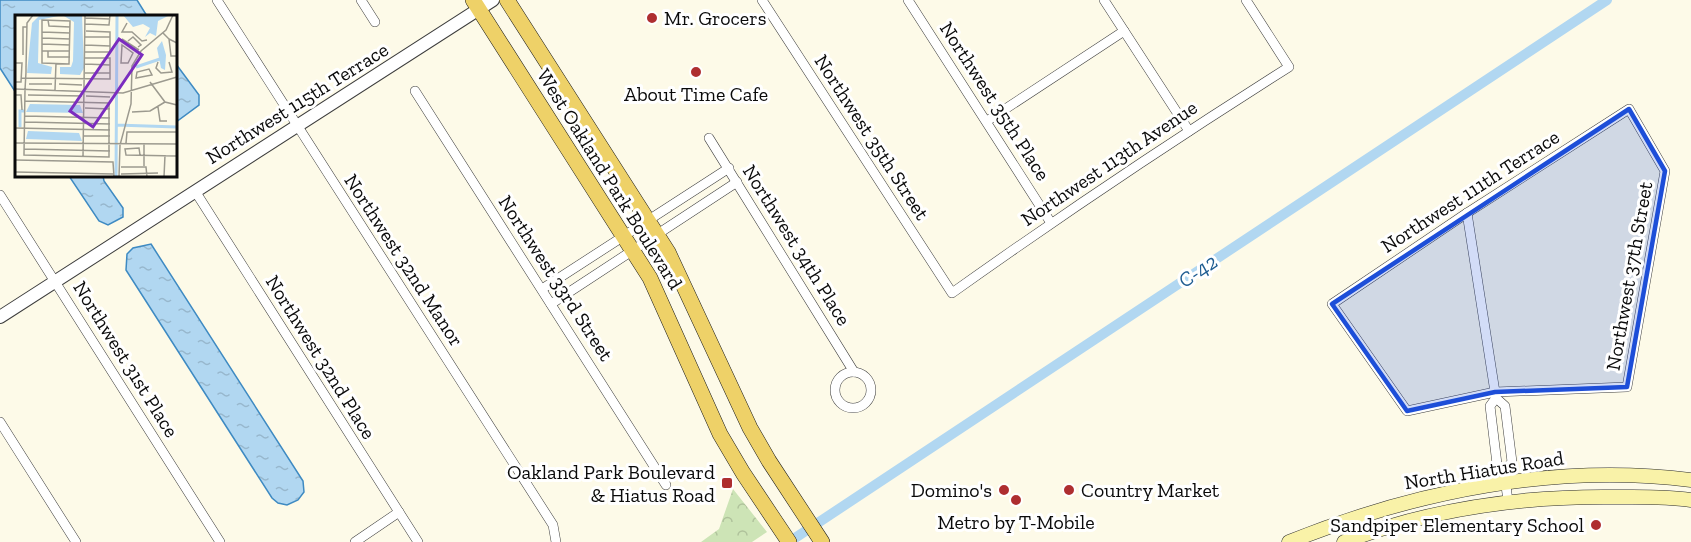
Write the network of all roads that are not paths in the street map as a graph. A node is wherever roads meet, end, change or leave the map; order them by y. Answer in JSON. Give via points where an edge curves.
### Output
{"nodes":[{"id":1,"x":216,"y":0,"type":"edge"},
{"id":2,"x":361,"y":0,"type":"edge"},
{"id":3,"x":493,"y":0,"type":"edge"},
{"id":4,"x":507,"y":0,"type":"edge"},
{"id":5,"x":762,"y":0,"type":"edge"},
{"id":6,"x":908,"y":0,"type":"edge"},
{"id":7,"x":1104,"y":0,"type":"edge"},
{"id":8,"x":1246,"y":0,"type":"edge"},
{"id":9,"x":476,"y":5,"type":"edge"},
{"id":10,"x":375,"y":22,"type":"dead end"},
{"id":11,"x":1124,"y":31,"type":"junction"},
{"id":12,"x":415,"y":91,"type":"dead end"},
{"id":13,"x":1629,"y":109,"type":"joint"},
{"id":14,"x":987,"y":121,"type":"junction"},
{"id":15,"x":298,"y":127,"type":"junction"},
{"id":16,"x":1189,"y":130,"type":"junction"},
{"id":17,"x":709,"y":138,"type":"dead end"},
{"id":18,"x":729,"y":168,"type":"junction"},
{"id":19,"x":737,"y":182,"type":"junction"},
{"id":20,"x":195,"y":191,"type":"junction"},
{"id":21,"x":0,"y":195,"type":"edge"},
{"id":22,"x":1467,"y":213,"type":"junction"},
{"id":23,"x":648,"y":220,"type":"junction"},
{"id":24,"x":1051,"y":223,"type":"junction"},
{"id":25,"x":657,"y":234,"type":"junction"},
{"id":26,"x":623,"y":236,"type":"junction"},
{"id":27,"x":633,"y":250,"type":"junction"},
{"id":28,"x":56,"y":282,"type":"junction"},
{"id":29,"x":542,"y":289,"type":"junction"},
{"id":30,"x":952,"y":293,"type":"joint"},
{"id":31,"x":551,"y":304,"type":"junction"},
{"id":32,"x":0,"y":317,"type":"edge"},
{"id":33,"x":855,"y":372,"type":"junction"},
{"id":34,"x":1496,"y":395,"type":"junction"},
{"id":35,"x":0,"y":422,"type":"edge"},
{"id":36,"x":1505,"y":477,"type":"junction"},
{"id":37,"x":1691,"y":480,"type":"edge"},
{"id":38,"x":666,"y":484,"type":"dead end"},
{"id":39,"x":1691,"y":500,"type":"edge"},
{"id":40,"x":1508,"y":501,"type":"junction"},
{"id":41,"x":399,"y":512,"type":"junction"},
{"id":42,"x":76,"y":542,"type":"edge"},
{"id":43,"x":220,"y":542,"type":"edge"},
{"id":44,"x":355,"y":542,"type":"edge"},
{"id":45,"x":418,"y":542,"type":"edge"},
{"id":46,"x":556,"y":542,"type":"edge"},
{"id":47,"x":789,"y":542,"type":"edge"},
{"id":48,"x":822,"y":542,"type":"edge"},
{"id":49,"x":1290,"y":542,"type":"edge"},
{"id":50,"x":1344,"y":542,"type":"edge"}],
"edges":[{"from":1,"to":15,"type":"street","name":"Northwest 32nd Manor"},
{"from":2,"to":10,"type":"street"},
{"from":3,"to":9,"type":"street","name":"Northwest 115th Terrace"},
{"from":4,"to":23,"type":"main road","name":"West Oakland Park Boulevard"},
{"from":5,"to":30,"type":"street","name":"Northwest 35th Street"},
{"from":6,"to":14,"type":"street","name":"Northwest 35th Place"},
{"from":7,"to":11,"type":"street"},
{"from":8,"to":16,"type":"street","name":"Northwest 113th Avenue","via":[[1289,67]]},
{"from":9,"to":15,"type":"street","name":"Northwest 115th Terrace"},
{"from":9,"to":26,"type":"main road","name":"West Oakland Park Boulevard"},
{"from":11,"to":14,"type":"street"},
{"from":11,"to":16,"type":"street"},
{"from":12,"to":29,"type":"street","name":"Northwest 33rd Street"},
{"from":13,"to":22,"type":"street","name":"Northwest 111th Terrace"},
{"from":13,"to":34,"type":"street","name":"Northwest 37th Street","via":[[1665,171],[1627,387]]},
{"from":14,"to":24,"type":"street","name":"Northwest 35th Place"},
{"from":15,"to":20,"type":"street","name":"Northwest 115th Terrace"},
{"from":15,"to":46,"type":"street","name":"Northwest 32nd Manor","via":[[553,525]]},
{"from":16,"to":24,"type":"street","name":"Northwest 113th Avenue"},
{"from":17,"to":18,"type":"street","name":"Northwest 34th Place"},
{"from":18,"to":19,"type":"street","name":"Northwest 34th Place"},
{"from":18,"to":23,"type":"street"},
{"from":19,"to":25,"type":"street"},
{"from":19,"to":33,"type":"street","name":"Northwest 34th Place"},
{"from":20,"to":28,"type":"street","name":"Northwest 115th Terrace"},
{"from":20,"to":41,"type":"street","name":"Northwest 32nd Place"},
{"from":21,"to":28,"type":"street","name":"Northwest 31st Place"},
{"from":22,"to":34,"type":"street"},
{"from":22,"to":34,"type":"street","name":"Northwest 111th Terrace","via":[[1332,304],[1407,411]]},
{"from":23,"to":25,"type":"main road","name":"West Oakland Park Boulevard"},
{"from":23,"to":26,"type":"street"},
{"from":24,"to":30,"type":"street","name":"Northwest 113th Avenue"},
{"from":25,"to":27,"type":"street"},
{"from":25,"to":48,"type":"main road","name":"West Oakland Park Boulevard","via":[[684,283],[750,428]]},
{"from":26,"to":27,"type":"main road","name":"West Oakland Park Boulevard"},
{"from":26,"to":29,"type":"street"},
{"from":27,"to":31,"type":"street"},
{"from":27,"to":47,"type":"main road","name":"West Oakland Park Boulevard","via":[[663,305],[720,434]]},
{"from":28,"to":32,"type":"street","name":"Northwest 115th Terrace"},
{"from":28,"to":43,"type":"street","name":"Northwest 31st Place"},
{"from":29,"to":31,"type":"street","name":"Northwest 33rd Street"},
{"from":31,"to":38,"type":"street","name":"Northwest 33rd Street"},
{"from":33,"to":33,"type":"street","via":[[865,376],[871,390],[864,405],[853,408],[842,405],[835,389],[839,378]]},
{"from":34,"to":36,"type":"street","via":[[1490,406],[1497,464]]},
{"from":34,"to":36,"type":"street","via":[[1505,406],[1512,462]]},
{"from":35,"to":42,"type":"street"},
{"from":36,"to":37,"type":"main road","name":"North Hiatus Road","via":[[1577,475]]},
{"from":36,"to":40,"type":"street"},
{"from":36,"to":49,"type":"main road","name":"North Hiatus Road","via":[[1411,500]]},
{"from":39,"to":40,"type":"main road","name":"North Hiatus Road","via":[[1577,496]]},
{"from":40,"to":50,"type":"main road","name":"North Hiatus Road","via":[[1420,519]]},
{"from":41,"to":44,"type":"street"},
{"from":41,"to":45,"type":"street","name":"Northwest 32nd Place"}]}
